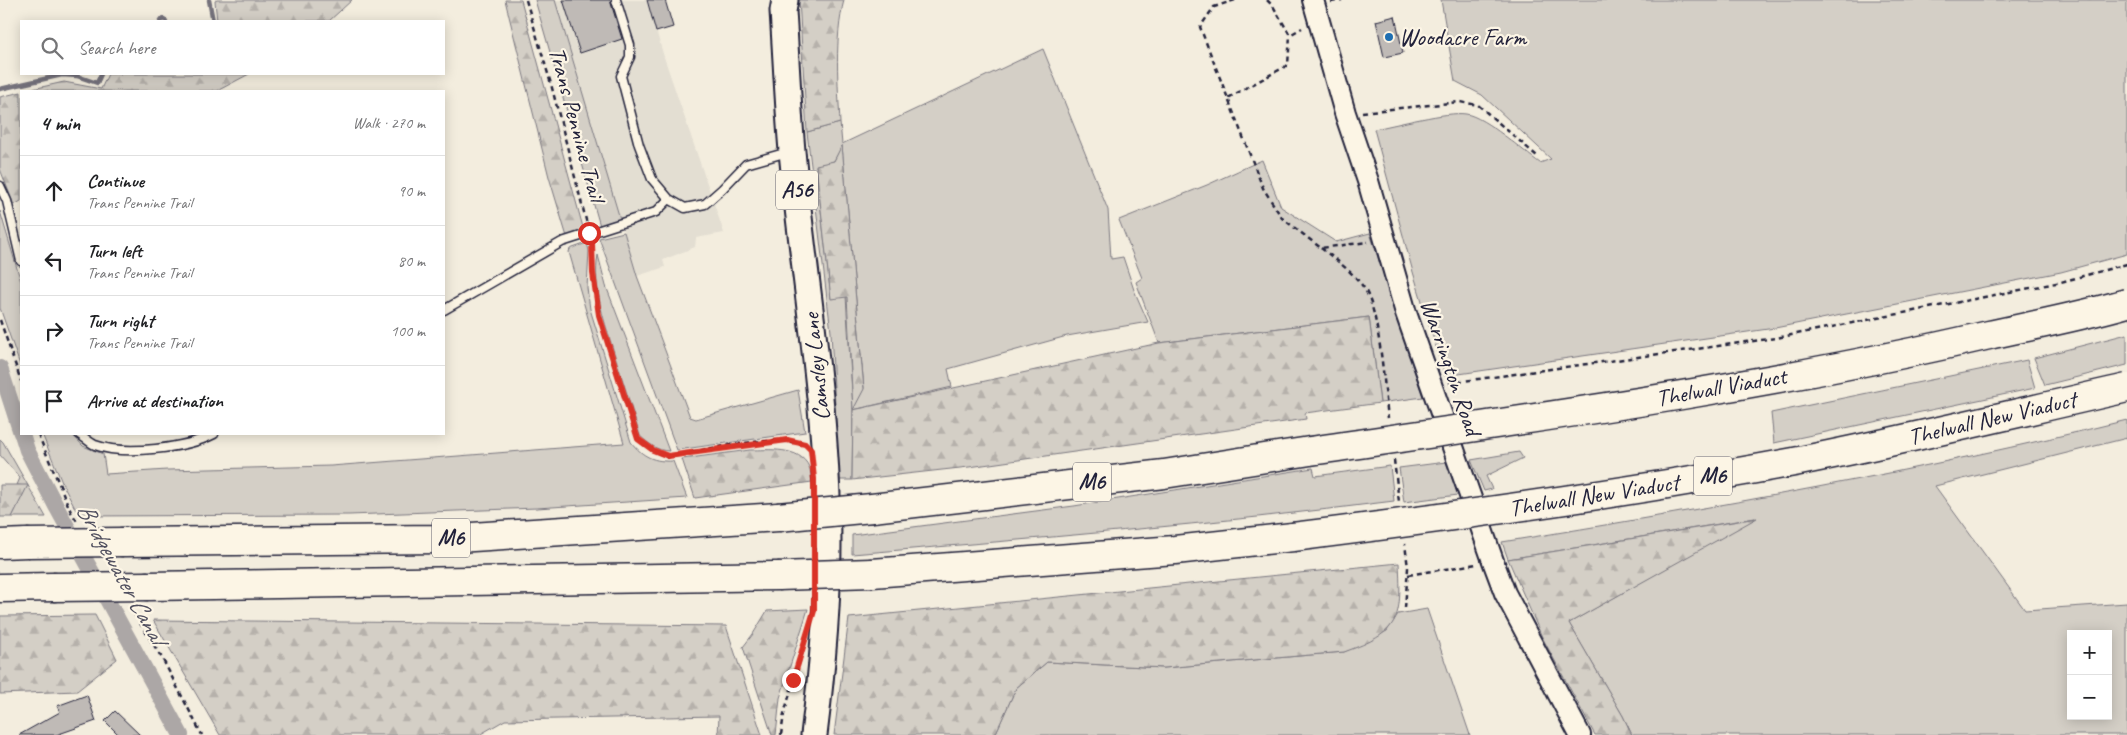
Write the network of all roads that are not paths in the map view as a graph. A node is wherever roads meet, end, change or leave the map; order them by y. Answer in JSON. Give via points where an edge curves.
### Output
{"nodes":[{"id":1,"x":616,"y":0,"type":"edge"},
{"id":2,"x":785,"y":0,"type":"edge"},
{"id":3,"x":1317,"y":9,"type":"edge"},
{"id":4,"x":792,"y":150,"type":"junction"},
{"id":5,"x":0,"y":186,"type":"edge"},
{"id":6,"x":669,"y":199,"type":"junction"},
{"id":7,"x":20,"y":257,"type":"edge"},
{"id":8,"x":2127,"y":303,"type":"edge"},
{"id":9,"x":445,"y":309,"type":"edge"},
{"id":10,"x":2127,"y":388,"type":"edge"},
{"id":11,"x":80,"y":435,"type":"edge"},
{"id":12,"x":211,"y":435,"type":"edge"},
{"id":13,"x":0,"y":544,"type":"edge"},
{"id":14,"x":0,"y":588,"type":"edge"},
{"id":15,"x":814,"y":735,"type":"edge"},
{"id":16,"x":1580,"y":735,"type":"edge"}],
"edges":[{"from":1,"to":6,"type":"lane","via":[[630,45],[630,57],[621,76],[639,145],[652,179]]},
{"from":2,"to":4,"type":"main road","name":"Camsley Lane","number":"A56"},
{"from":3,"to":16,"type":"street","name":"Warrington Road","via":[[1345,114],[1430,385],[1493,561],[1505,593]]},
{"from":4,"to":6,"type":"lane","via":[[746,164],[704,204],[685,208]]},
{"from":4,"to":15,"type":"main road","name":"Camsley Lane","number":"A56","via":[[821,405],[826,484],[826,620]]},
{"from":5,"to":7,"type":"lane","via":[[7,201]]},
{"from":6,"to":9,"type":"lane","via":[[656,212],[562,242]]},
{"from":8,"to":13,"type":"highway","name":"Thelwall Viaduct","number":"M6","bridge":true,"via":[[1909,354],[1721,388],[1164,474],[872,508],[442,539]]},
{"from":10,"to":14,"type":"highway","name":"Thelwall New Viaduct","number":"M6","bridge":true,"via":[[1795,462],[1568,500],[1156,552],[872,573],[778,576]]},
{"from":11,"to":12,"type":"lane","via":[[94,445],[154,450],[184,445]]}]}
